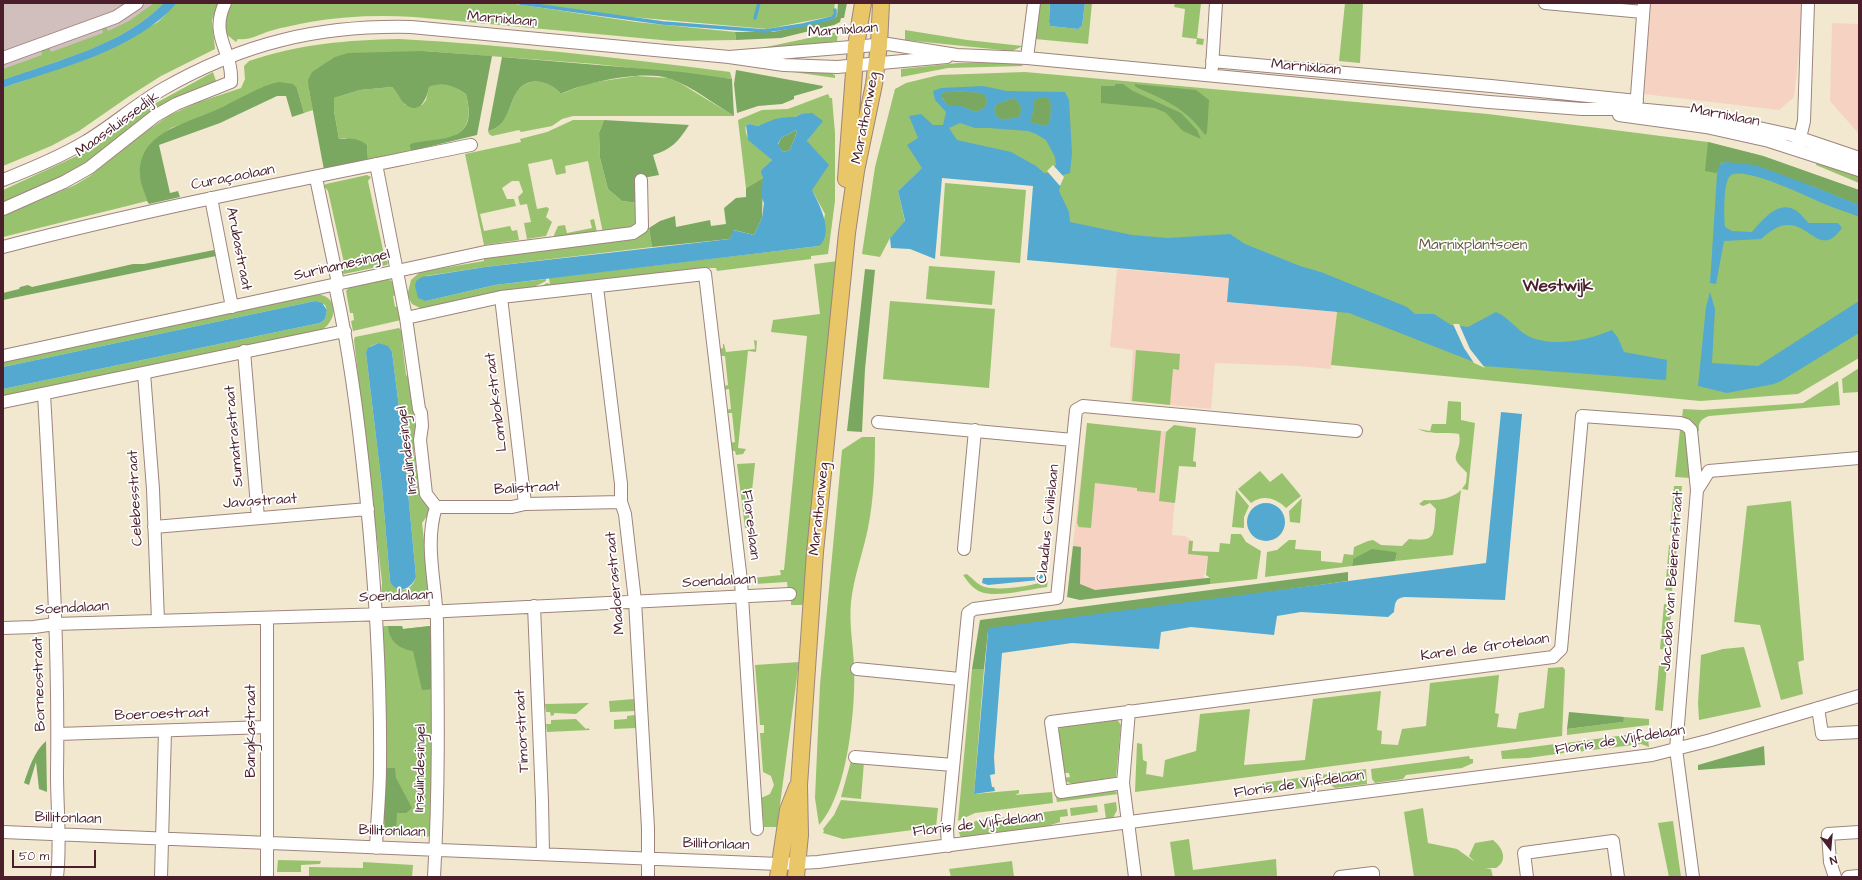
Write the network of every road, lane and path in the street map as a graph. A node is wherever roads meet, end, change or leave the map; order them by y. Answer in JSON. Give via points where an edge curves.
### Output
{"nodes":[{"id":1,"x":137,"y":3,"type":"edge"},
{"id":2,"x":225,"y":3,"type":"edge"},
{"id":3,"x":863,"y":3,"type":"edge"},
{"id":4,"x":881,"y":3,"type":"edge"},
{"id":5,"x":1034,"y":3,"type":"edge"},
{"id":6,"x":1216,"y":3,"type":"edge"},
{"id":7,"x":1545,"y":3,"type":"edge"},
{"id":8,"x":1808,"y":3,"type":"edge"},
{"id":9,"x":1644,"y":8,"type":"edge"},
{"id":10,"x":879,"y":45,"type":"junction"},
{"id":11,"x":856,"y":46,"type":"junction"},
{"id":12,"x":957,"y":55,"type":"junction"},
{"id":13,"x":228,"y":57,"type":"junction"},
{"id":14,"x":730,"y":57,"type":"junction"},
{"id":15,"x":3,"y":58,"type":"edge"},
{"id":16,"x":1027,"y":58,"type":"junction"},
{"id":17,"x":1212,"y":61,"type":"junction"},
{"id":18,"x":877,"y":63,"type":"junction"},
{"id":19,"x":854,"y":65,"type":"junction"},
{"id":20,"x":1212,"y":75,"type":"junction"},
{"id":21,"x":1636,"y":109,"type":"junction"},
{"id":22,"x":1800,"y":139,"type":"junction"},
{"id":23,"x":471,"y":145,"type":"dead end"},
{"id":24,"x":1797,"y":151,"type":"junction"},
{"id":25,"x":1859,"y":158,"type":"edge"},
{"id":26,"x":376,"y":164,"type":"junction"},
{"id":27,"x":1859,"y":170,"type":"edge"},
{"id":28,"x":316,"y":178,"type":"junction"},
{"id":29,"x":3,"y":180,"type":"edge"},
{"id":30,"x":641,"y":180,"type":"dead end"},
{"id":31,"x":211,"y":198,"type":"junction"},
{"id":32,"x":3,"y":208,"type":"edge"},
{"id":33,"x":847,"y":233,"type":"junction"},
{"id":34,"x":3,"y":247,"type":"edge"},
{"id":35,"x":395,"y":270,"type":"junction"},
{"id":36,"x":338,"y":283,"type":"junction"},
{"id":37,"x":597,"y":287,"type":"junction"},
{"id":38,"x":501,"y":297,"type":"junction"},
{"id":39,"x":232,"y":306,"type":"junction"},
{"id":40,"x":406,"y":318,"type":"junction"},
{"id":41,"x":345,"y":330,"type":"junction"},
{"id":42,"x":244,"y":351,"type":"junction"},
{"id":43,"x":3,"y":356,"type":"edge"},
{"id":44,"x":144,"y":372,"type":"junction"},
{"id":45,"x":44,"y":394,"type":"junction"},
{"id":46,"x":3,"y":402,"type":"edge"},
{"id":47,"x":878,"y":422,"type":"dead end"},
{"id":48,"x":1680,"y":423,"type":"joint"},
{"id":49,"x":975,"y":430,"type":"junction"},
{"id":50,"x":1356,"y":431,"type":"dead end"},
{"id":51,"x":1073,"y":440,"type":"junction"},
{"id":52,"x":1859,"y":458,"type":"edge"},
{"id":53,"x":1697,"y":490,"type":"junction"},
{"id":54,"x":621,"y":502,"type":"junction"},
{"id":55,"x":525,"y":504,"type":"junction"},
{"id":56,"x":436,"y":507,"type":"junction"},
{"id":57,"x":368,"y":509,"type":"junction"},
{"id":58,"x":258,"y":518,"type":"junction"},
{"id":59,"x":154,"y":527,"type":"junction"},
{"id":60,"x":964,"y":549,"type":"dead end"},
{"id":61,"x":790,"y":594,"type":"dead end"},
{"id":62,"x":742,"y":597,"type":"junction"},
{"id":63,"x":635,"y":601,"type":"junction"},
{"id":64,"x":534,"y":606,"type":"junction"},
{"id":65,"x":436,"y":612,"type":"junction"},
{"id":66,"x":376,"y":615,"type":"junction"},
{"id":67,"x":266,"y":618,"type":"junction"},
{"id":68,"x":158,"y":621,"type":"junction"},
{"id":69,"x":55,"y":624,"type":"junction"},
{"id":70,"x":3,"y":628,"type":"edge"},
{"id":71,"x":857,"y":669,"type":"dead end"},
{"id":72,"x":960,"y":678,"type":"junction"},
{"id":73,"x":1859,"y":696,"type":"edge"},
{"id":74,"x":1818,"y":708,"type":"junction"},
{"id":75,"x":1129,"y":711,"type":"junction"},
{"id":76,"x":267,"y":727,"type":"junction"},
{"id":77,"x":165,"y":731,"type":"junction"},
{"id":78,"x":1859,"y":732,"type":"edge"},
{"id":79,"x":58,"y":734,"type":"junction"},
{"id":80,"x":1676,"y":749,"type":"junction"},
{"id":81,"x":855,"y":757,"type":"dead end"},
{"id":82,"x":953,"y":765,"type":"junction"},
{"id":83,"x":1123,"y":783,"type":"junction"},
{"id":84,"x":798,"y":785,"type":"junction"},
{"id":85,"x":1128,"y":823,"type":"junction"},
{"id":86,"x":757,"y":829,"type":"dead end"},
{"id":87,"x":3,"y":832,"type":"edge"},
{"id":88,"x":1859,"y":832,"type":"edge"},
{"id":89,"x":58,"y":834,"type":"junction"},
{"id":90,"x":163,"y":839,"type":"junction"},
{"id":91,"x":268,"y":844,"type":"junction"},
{"id":92,"x":948,"y":846,"type":"junction"},
{"id":93,"x":376,"y":848,"type":"junction"},
{"id":94,"x":435,"y":850,"type":"junction"},
{"id":95,"x":543,"y":854,"type":"junction"},
{"id":96,"x":647,"y":858,"type":"junction"},
{"id":97,"x":797,"y":870,"type":"edge"},
{"id":98,"x":779,"y":871,"type":"edge"},
{"id":99,"x":1859,"y":876,"type":"edge"},
{"id":100,"x":57,"y":877,"type":"edge"},
{"id":101,"x":161,"y":877,"type":"edge"},
{"id":102,"x":267,"y":877,"type":"edge"},
{"id":103,"x":434,"y":877,"type":"edge"},
{"id":104,"x":648,"y":877,"type":"edge"},
{"id":105,"x":1135,"y":877,"type":"edge"},
{"id":106,"x":1340,"y":877,"type":"edge"},
{"id":107,"x":1373,"y":877,"type":"edge"},
{"id":108,"x":1528,"y":877,"type":"edge"},
{"id":109,"x":1618,"y":877,"type":"edge"},
{"id":110,"x":1693,"y":877,"type":"edge"},
{"id":111,"x":1835,"y":877,"type":"edge"},
{"id":112,"x":1848,"y":877,"type":"edge"}],
"edges":[{"from":1,"to":15,"type":"street","via":[[116,17]]},
{"from":2,"to":13,"type":"street","name":"Maassluissedijk","via":[[219,17],[218,28]]},
{"from":3,"to":11,"type":"main road","name":"Marathonweg"},
{"from":4,"to":10,"type":"main road","name":"Marathonweg"},
{"from":5,"to":16,"type":"street"},
{"from":6,"to":17,"type":"street"},
{"from":7,"to":9,"type":"street"},
{"from":8,"to":22,"type":"street","via":[[1804,120]]},
{"from":9,"to":21,"type":"street"},
{"from":10,"to":11,"type":"street","name":"Marnixlaan"},
{"from":10,"to":12,"type":"street","name":"Marnixlaan","via":[[895,44]]},
{"from":10,"to":18,"type":"main road","name":"Marathonweg"},
{"from":11,"to":14,"type":"street","name":"Marnixlaan"},
{"from":11,"to":19,"type":"main road","name":"Marathonweg"},
{"from":12,"to":16,"type":"street","name":"Marnixlaan"},
{"from":12,"to":18,"type":"street","name":"Marnixlaan"},
{"from":13,"to":14,"type":"street","name":"Marnixlaan","via":[[305,34],[385,26]]},
{"from":13,"to":29,"type":"street","name":"Maassluissedijk","via":[[162,90],[85,142]]},
{"from":13,"to":32,"type":"street","name":"Maassluissedijk","via":[[231,82],[176,104],[155,116],[89,168],[64,182]]},
{"from":14,"to":19,"type":"street","name":"Marnixlaan","via":[[784,65]]},
{"from":16,"to":20,"type":"street","name":"Marnixlaan"},
{"from":17,"to":20,"type":"street"},
{"from":17,"to":21,"type":"street","name":"Marnixlaan","via":[[1491,86]]},
{"from":18,"to":19,"type":"street","name":"Marnixlaan"},
{"from":18,"to":33,"type":"main road","name":"Marathonweg"},
{"from":19,"to":33,"type":"main road","name":"Marathonweg","via":[[846,171]]},
{"from":20,"to":21,"type":"street","name":"Marnixlaan","via":[[1489,102],[1582,109]]},
{"from":21,"to":22,"type":"street","name":"Marnixlaan","via":[[1707,116]]},
{"from":21,"to":24,"type":"street","name":"Marnixlaan","via":[[1769,141]]},
{"from":22,"to":24,"type":"street"},
{"from":22,"to":25,"type":"street","name":"Marnixlaan"},
{"from":23,"to":26,"type":"street","name":"Curaçaolaan"},
{"from":24,"to":27,"type":"street","name":"Marnixlaan"},
{"from":26,"to":28,"type":"street","name":"Curaçaolaan"},
{"from":26,"to":35,"type":"street","name":"Insulindesingel"},
{"from":28,"to":31,"type":"street","name":"Curaçaolaan"},
{"from":28,"to":36,"type":"street"},
{"from":30,"to":35,"type":"street","name":"Surinamesingel","via":[[642,227],[633,233],[485,252]]},
{"from":31,"to":34,"type":"street","name":"Curaçaolaan"},
{"from":31,"to":39,"type":"street","name":"Arubastraat"},
{"from":33,"to":84,"type":"main road","name":"Marathonweg","via":[[815,552]]},
{"from":35,"to":36,"type":"street","name":"Surinamesingel"},
{"from":35,"to":40,"type":"street","name":"Insulindesingel"},
{"from":36,"to":39,"type":"street","name":"Surinamesingel"},
{"from":36,"to":41,"type":"street","via":[[336,290]]},
{"from":37,"to":38,"type":"street"},
{"from":37,"to":54,"type":"street","name":"Madoerastraat"},
{"from":37,"to":62,"type":"street","name":"Floreslaan","via":[[705,274]]},
{"from":38,"to":40,"type":"street"},
{"from":38,"to":55,"type":"street","name":"Lombokstraat"},
{"from":39,"to":43,"type":"street","name":"Surinamesingel"},
{"from":40,"to":56,"type":"street","name":"Insulindesingel","via":[[412,369],[421,413],[420,440],[426,494]]},
{"from":41,"to":42,"type":"street"},
{"from":41,"to":57,"type":"street","via":[[360,430]]},
{"from":42,"to":44,"type":"street"},
{"from":42,"to":58,"type":"street","name":"Sumatrastraat"},
{"from":44,"to":45,"type":"street"},
{"from":44,"to":59,"type":"street","name":"Celebesstraat"},
{"from":45,"to":46,"type":"street"},
{"from":45,"to":69,"type":"street","name":"Borneostraat"},
{"from":47,"to":49,"type":"street"},
{"from":48,"to":53,"type":"street","name":"Jacoba van Beierenstraat","via":[[1691,430]]},
{"from":48,"to":75,"type":"street","name":"Karel de Grotelaan","via":[[1582,416],[1561,649],[1553,657]]},
{"from":49,"to":51,"type":"street"},
{"from":49,"to":60,"type":"street"},
{"from":50,"to":51,"type":"street","name":"Claudius Civilislaan","via":[[1083,406],[1076,410]]},
{"from":51,"to":72,"type":"street","name":"Claudius Civilislaan","via":[[1057,598],[974,609],[968,613]]},
{"from":52,"to":53,"type":"street","via":[[1709,471]]},
{"from":53,"to":80,"type":"street","name":"Jacoba van Beierenstraat"},
{"from":54,"to":55,"type":"street","name":"Balistraat"},
{"from":54,"to":63,"type":"street","name":"Madoerastraat","via":[[625,514]]},
{"from":55,"to":56,"type":"street","name":"Balistraat","via":[[512,507]]},
{"from":56,"to":65,"type":"street","name":"Insulindesingel","via":[[431,523]]},
{"from":57,"to":58,"type":"street","name":"Javastraat"},
{"from":57,"to":66,"type":"street"},
{"from":58,"to":59,"type":"street","name":"Javastraat"},
{"from":59,"to":68,"type":"street","name":"Celebesstraat"},
{"from":61,"to":62,"type":"street","name":"Soendalaan"},
{"from":62,"to":63,"type":"street","name":"Soendalaan"},
{"from":62,"to":86,"type":"street","name":"Floreslaan"},
{"from":63,"to":64,"type":"street","name":"Soendalaan"},
{"from":63,"to":96,"type":"street","name":"Madoerastraat","via":[[648,828]]},
{"from":64,"to":65,"type":"street","name":"Soendalaan"},
{"from":64,"to":95,"type":"street","name":"Timorstraat"},
{"from":65,"to":66,"type":"street","name":"Soendalaan"},
{"from":65,"to":94,"type":"street","name":"Insulindesingel","via":[[439,766]]},
{"from":66,"to":67,"type":"street","name":"Soendalaan"},
{"from":66,"to":93,"type":"street","via":[[380,693]]},
{"from":67,"to":68,"type":"street","name":"Soendalaan"},
{"from":67,"to":76,"type":"street","name":"Bangkastraat"},
{"from":68,"to":69,"type":"street","name":"Soendalaan"},
{"from":69,"to":70,"type":"street","name":"Soendalaan"},
{"from":69,"to":79,"type":"street","name":"Borneostraat"},
{"from":71,"to":72,"type":"street"},
{"from":72,"to":82,"type":"street","name":"Claudius Civilislaan"},
{"from":73,"to":74,"type":"street","name":"Floris de Vijfdelaan"},
{"from":74,"to":78,"type":"street","via":[[1822,734]]},
{"from":74,"to":80,"type":"street","name":"Floris de Vijfdelaan"},
{"from":75,"to":83,"type":"street"},
{"from":75,"to":83,"type":"street","name":"Karel de Grotelaan","via":[[1051,722],[1061,792]]},
{"from":76,"to":77,"type":"street","name":"Boeroestraat"},
{"from":76,"to":91,"type":"street","name":"Bangkastraat"},
{"from":77,"to":79,"type":"street","name":"Boeroestraat"},
{"from":77,"to":90,"type":"street"},
{"from":79,"to":89,"type":"street","name":"Borneostraat"},
{"from":80,"to":85,"type":"street","name":"Floris de Vijfdelaan","via":[[1614,760]]},
{"from":80,"to":110,"type":"street","name":"Jacoba van Beierenstraat"},
{"from":81,"to":82,"type":"street"},
{"from":82,"to":92,"type":"street","name":"Claudius Civilislaan"},
{"from":83,"to":85,"type":"street"},
{"from":84,"to":97,"type":"main road","name":"Marathonweg","via":[[800,812]]},
{"from":84,"to":98,"type":"main road","name":"Marathonweg","via":[[788,810]]},
{"from":85,"to":92,"type":"street","name":"Floris de Vijfdelaan"},
{"from":85,"to":105,"type":"street"},
{"from":87,"to":89,"type":"street","name":"Billitonlaan"},
{"from":88,"to":111,"type":"street","via":[[1828,834],[1830,862]]},
{"from":89,"to":90,"type":"street","name":"Billitonlaan"},
{"from":89,"to":100,"type":"street","name":"Borneostraat"},
{"from":90,"to":91,"type":"street","name":"Billitonlaan"},
{"from":90,"to":101,"type":"street"},
{"from":91,"to":93,"type":"street","name":"Billitonlaan"},
{"from":91,"to":102,"type":"street","name":"Bangkastraat"},
{"from":92,"to":97,"type":"street","name":"Floris de Vijfdelaan"},
{"from":93,"to":94,"type":"street","name":"Billitonlaan"},
{"from":94,"to":95,"type":"street","name":"Billitonlaan"},
{"from":94,"to":103,"type":"street","name":"Insulindesingel"},
{"from":95,"to":96,"type":"street","name":"Billitonlaan"},
{"from":96,"to":98,"type":"street","name":"Billitonlaan"},
{"from":96,"to":104,"type":"street","name":"Madoerastraat"},
{"from":97,"to":98,"type":"street","name":"Floris de Vijfdelaan"},
{"from":99,"to":112,"type":"street"},
{"from":106,"to":107,"type":"street","via":[[1373,873]]},
{"from":108,"to":109,"type":"street","via":[[1524,853],[1614,841]]}]}
